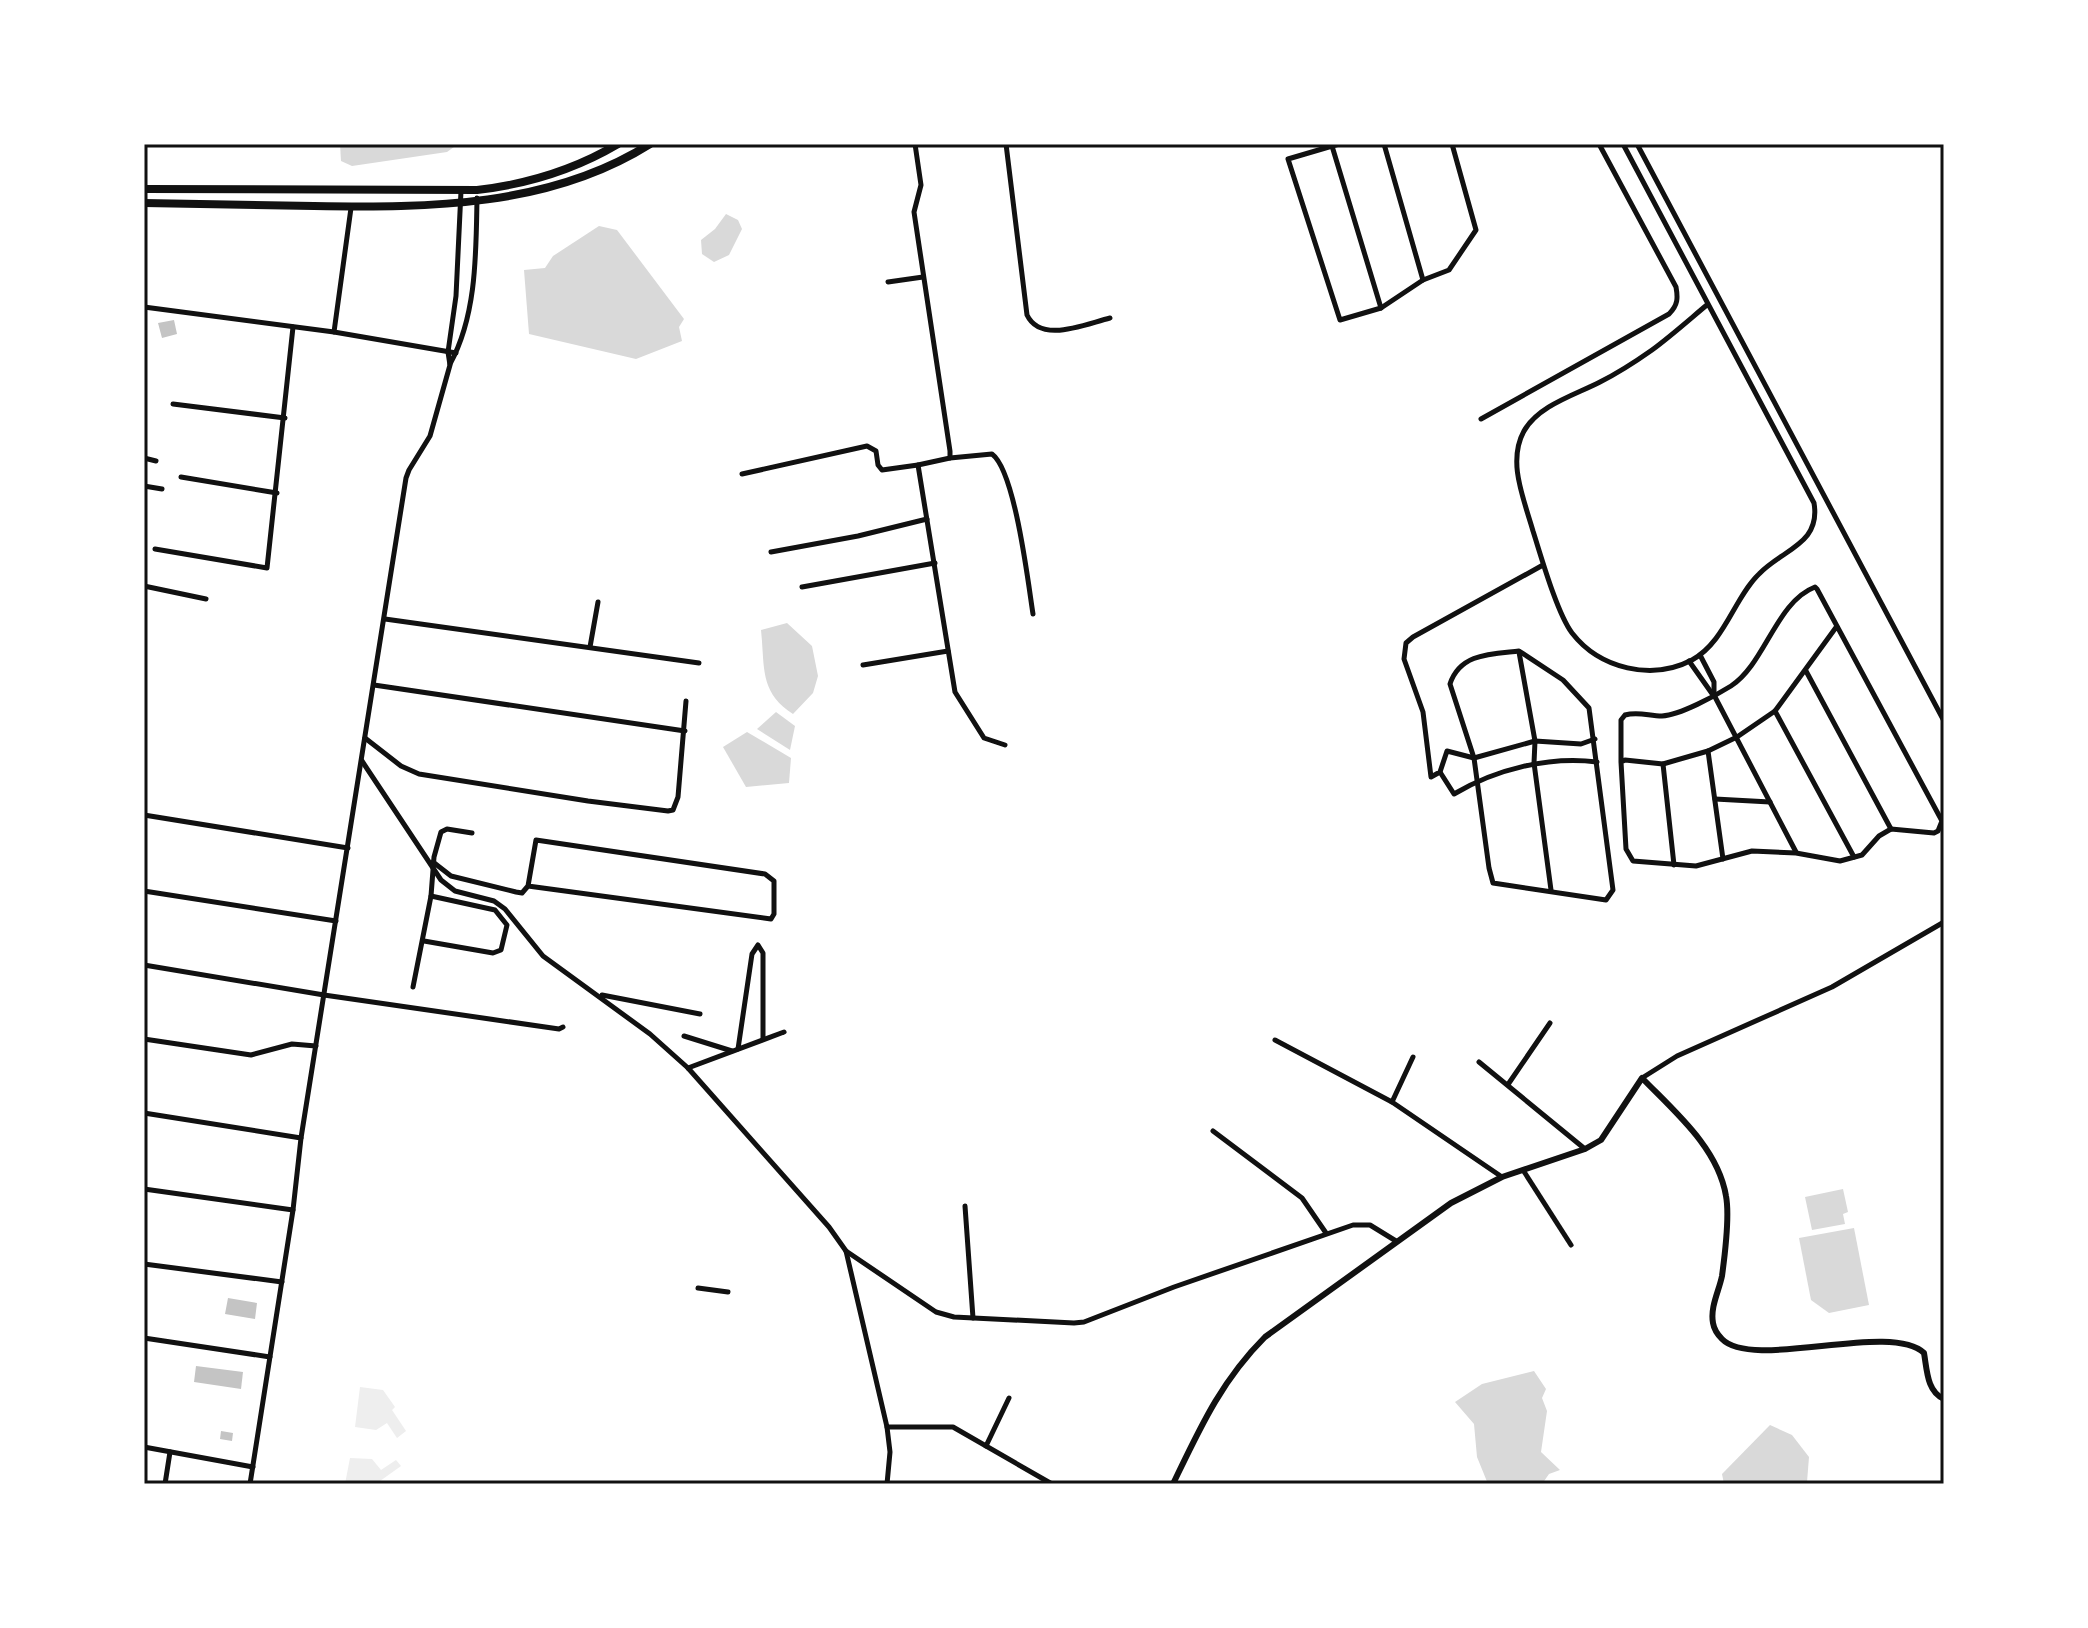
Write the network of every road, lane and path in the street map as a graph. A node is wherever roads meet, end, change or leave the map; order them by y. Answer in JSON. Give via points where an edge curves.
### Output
{"nodes":[{"id":1,"x":618,"y":144,"type":"edge"},
{"id":2,"x":650,"y":144,"type":"edge"},
{"id":3,"x":915,"y":144,"type":"edge"},
{"id":4,"x":1006,"y":144,"type":"edge"},
{"id":5,"x":1384,"y":144,"type":"edge"},
{"id":6,"x":1452,"y":144,"type":"edge"},
{"id":7,"x":1599,"y":144,"type":"edge"},
{"id":8,"x":1623,"y":144,"type":"edge"},
{"id":9,"x":1637,"y":144,"type":"edge"},
{"id":10,"x":1335,"y":145,"type":"edge"},
{"id":11,"x":144,"y":189,"type":"edge"},
{"id":12,"x":477,"y":190,"type":"junction"},
{"id":13,"x":461,"y":191,"type":"junction"},
{"id":14,"x":477,"y":201,"type":"junction"},
{"id":15,"x":144,"y":203,"type":"edge"},
{"id":16,"x":460,"y":203,"type":"junction"},
{"id":17,"x":351,"y":208,"type":"junction"},
{"id":18,"x":923,"y":277,"type":"junction"},
{"id":19,"x":1423,"y":280,"type":"junction"},
{"id":20,"x":888,"y":282,"type":"dead end"},
{"id":21,"x":1708,"y":304,"type":"junction"},
{"id":22,"x":144,"y":307,"type":"edge"},
{"id":23,"x":1381,"y":308,"type":"junction"},
{"id":24,"x":1110,"y":318,"type":"dead end"},
{"id":25,"x":293,"y":327,"type":"junction"},
{"id":26,"x":334,"y":332,"type":"junction"},
{"id":27,"x":448,"y":352,"type":"junction"},
{"id":28,"x":456,"y":353,"type":"junction"},
{"id":29,"x":450,"y":365,"type":"junction"},
{"id":30,"x":173,"y":404,"type":"dead end"},
{"id":31,"x":285,"y":418,"type":"junction"},
{"id":32,"x":1481,"y":419,"type":"dead end"},
{"id":33,"x":144,"y":458,"type":"edge"},
{"id":34,"x":950,"y":458,"type":"junction"},
{"id":35,"x":156,"y":461,"type":"dead end"},
{"id":36,"x":918,"y":465,"type":"junction"},
{"id":37,"x":742,"y":474,"type":"dead end"},
{"id":38,"x":181,"y":477,"type":"dead end"},
{"id":39,"x":144,"y":486,"type":"edge"},
{"id":40,"x":162,"y":489,"type":"dead end"},
{"id":41,"x":277,"y":493,"type":"junction"},
{"id":42,"x":927,"y":519,"type":"junction"},
{"id":43,"x":155,"y":549,"type":"dead end"},
{"id":44,"x":771,"y":552,"type":"dead end"},
{"id":45,"x":935,"y":563,"type":"junction"},
{"id":46,"x":1543,"y":565,"type":"junction"},
{"id":47,"x":144,"y":586,"type":"edge"},
{"id":48,"x":802,"y":587,"type":"dead end"},
{"id":49,"x":206,"y":599,"type":"dead end"},
{"id":50,"x":598,"y":602,"type":"dead end"},
{"id":51,"x":1033,"y":614,"type":"dead end"},
{"id":52,"x":385,"y":619,"type":"junction"},
{"id":53,"x":1837,"y":626,"type":"junction"},
{"id":54,"x":590,"y":647,"type":"junction"},
{"id":55,"x":948,"y":651,"type":"junction"},
{"id":56,"x":1519,"y":651,"type":"junction"},
{"id":57,"x":1700,"y":655,"type":"junction"},
{"id":58,"x":1689,"y":661,"type":"junction"},
{"id":59,"x":699,"y":663,"type":"dead end"},
{"id":60,"x":863,"y":665,"type":"dead end"},
{"id":61,"x":1806,"y":671,"type":"junction"},
{"id":62,"x":373,"y":685,"type":"junction"},
{"id":63,"x":1714,"y":695,"type":"junction"},
{"id":64,"x":686,"y":701,"type":"dead end"},
{"id":65,"x":1775,"y":711,"type":"junction"},
{"id":66,"x":1944,"y":721,"type":"edge"},
{"id":67,"x":685,"y":731,"type":"junction"},
{"id":68,"x":364,"y":737,"type":"junction"},
{"id":69,"x":1737,"y":737,"type":"junction"},
{"id":70,"x":1595,"y":739,"type":"junction"},
{"id":71,"x":1535,"y":741,"type":"junction"},
{"id":72,"x":1005,"y":745,"type":"dead end"},
{"id":73,"x":1708,"y":751,"type":"junction"},
{"id":74,"x":1474,"y":758,"type":"junction"},
{"id":75,"x":361,"y":760,"type":"junction"},
{"id":76,"x":1597,"y":762,"type":"junction"},
{"id":77,"x":1621,"y":762,"type":"junction"},
{"id":78,"x":1534,"y":763,"type":"junction"},
{"id":79,"x":1663,"y":764,"type":"junction"},
{"id":80,"x":1440,"y":772,"type":"junction"},
{"id":81,"x":1476,"y":781,"type":"junction"},
{"id":82,"x":1715,"y":799,"type":"junction"},
{"id":83,"x":1770,"y":802,"type":"junction"},
{"id":84,"x":144,"y":815,"type":"edge"},
{"id":85,"x":1891,"y":829,"type":"junction"},
{"id":86,"x":472,"y":833,"type":"dead end"},
{"id":87,"x":348,"y":848,"type":"junction"},
{"id":88,"x":1796,"y":853,"type":"junction"},
{"id":89,"x":1854,"y":857,"type":"junction"},
{"id":90,"x":1723,"y":859,"type":"junction"},
{"id":91,"x":433,"y":862,"type":"junction"},
{"id":92,"x":1674,"y":865,"type":"junction"},
{"id":93,"x":433,"y":870,"type":"junction"},
{"id":94,"x":528,"y":886,"type":"junction"},
{"id":95,"x":1551,"y":890,"type":"junction"},
{"id":96,"x":144,"y":891,"type":"edge"},
{"id":97,"x":431,"y":896,"type":"junction"},
{"id":98,"x":336,"y":921,"type":"junction"},
{"id":99,"x":1944,"y":922,"type":"edge"},
{"id":100,"x":424,"y":941,"type":"junction"},
{"id":101,"x":144,"y":965,"type":"edge"},
{"id":102,"x":413,"y":987,"type":"dead end"},
{"id":103,"x":598,"y":994,"type":"junction"},
{"id":104,"x":324,"y":995,"type":"junction"},
{"id":105,"x":700,"y":1014,"type":"dead end"},
{"id":106,"x":1550,"y":1023,"type":"dead end"},
{"id":107,"x":563,"y":1027,"type":"dead end"},
{"id":108,"x":784,"y":1032,"type":"dead end"},
{"id":109,"x":684,"y":1036,"type":"dead end"},
{"id":110,"x":144,"y":1039,"type":"edge"},
{"id":111,"x":763,"y":1039,"type":"junction"},
{"id":112,"x":1275,"y":1040,"type":"dead end"},
{"id":113,"x":316,"y":1046,"type":"junction"},
{"id":114,"x":735,"y":1050,"type":"junction"},
{"id":115,"x":1413,"y":1057,"type":"dead end"},
{"id":116,"x":1479,"y":1062,"type":"dead end"},
{"id":117,"x":688,"y":1068,"type":"junction"},
{"id":118,"x":1642,"y":1078,"type":"junction"},
{"id":119,"x":1509,"y":1083,"type":"junction"},
{"id":120,"x":1392,"y":1102,"type":"junction"},
{"id":121,"x":144,"y":1113,"type":"edge"},
{"id":122,"x":1213,"y":1131,"type":"dead end"},
{"id":123,"x":301,"y":1138,"type":"junction"},
{"id":124,"x":1585,"y":1149,"type":"junction"},
{"id":125,"x":1523,"y":1170,"type":"junction"},
{"id":126,"x":1502,"y":1177,"type":"junction"},
{"id":127,"x":144,"y":1189,"type":"edge"},
{"id":128,"x":965,"y":1206,"type":"dead end"},
{"id":129,"x":293,"y":1210,"type":"junction"},
{"id":130,"x":1326,"y":1233,"type":"junction"},
{"id":131,"x":1396,"y":1241,"type":"junction"},
{"id":132,"x":1571,"y":1245,"type":"dead end"},
{"id":133,"x":846,"y":1251,"type":"junction"},
{"id":134,"x":144,"y":1264,"type":"edge"},
{"id":135,"x":282,"y":1282,"type":"junction"},
{"id":136,"x":698,"y":1288,"type":"dead end"},
{"id":137,"x":728,"y":1292,"type":"dead end"},
{"id":138,"x":973,"y":1318,"type":"junction"},
{"id":139,"x":144,"y":1338,"type":"edge"},
{"id":140,"x":270,"y":1357,"type":"junction"},
{"id":141,"x":1009,"y":1398,"type":"dead end"},
{"id":142,"x":1944,"y":1399,"type":"edge"},
{"id":143,"x":887,"y":1427,"type":"junction"},
{"id":144,"x":986,"y":1446,"type":"junction"},
{"id":145,"x":144,"y":1447,"type":"edge"},
{"id":146,"x":170,"y":1452,"type":"junction"},
{"id":147,"x":253,"y":1467,"type":"junction"},
{"id":148,"x":165,"y":1484,"type":"edge"},
{"id":149,"x":250,"y":1484,"type":"edge"},
{"id":150,"x":887,"y":1484,"type":"edge"},
{"id":151,"x":1052,"y":1484,"type":"edge"},
{"id":152,"x":1173,"y":1484,"type":"edge"}],
"edges":[{"from":1,"to":12,"type":"highway","via":[[563,172]]},
{"from":2,"to":14,"type":"highway","via":[[563,184]]},
{"from":3,"to":18,"type":"street","via":[[921,185],[914,212]]},
{"from":4,"to":24,"type":"street","via":[[1031,323],[1053,331]]},
{"from":5,"to":19,"type":"street"},
{"from":6,"to":19,"type":"street","via":[[1476,230],[1449,270]]},
{"from":7,"to":32,"type":"street","via":[[1676,287],[1676,307]]},
{"from":8,"to":21,"type":"street"},
{"from":9,"to":66,"type":"street"},
{"from":10,"to":23,"type":"street"},
{"from":10,"to":23,"type":"street","via":[[1288,159],[1340,320]]},
{"from":11,"to":13,"type":"highway"},
{"from":12,"to":13,"type":"highway"},
{"from":12,"to":14,"type":"street"},
{"from":13,"to":16,"type":"street"},
{"from":14,"to":16,"type":"highway"},
{"from":14,"to":28,"type":"street","via":[[472,294]]},
{"from":15,"to":17,"type":"highway"},
{"from":16,"to":17,"type":"highway"},
{"from":16,"to":27,"type":"street"},
{"from":17,"to":26,"type":"street"},
{"from":18,"to":20,"type":"street"},
{"from":18,"to":34,"type":"street"},
{"from":19,"to":23,"type":"street"},
{"from":21,"to":46,"type":"street","via":[[1653,350],[1543,412],[1525,430],[1516,459],[1518,477]]},
{"from":21,"to":57,"type":"street","via":[[1816,515],[1810,535],[1760,572]]},
{"from":22,"to":25,"type":"street"},
{"from":25,"to":26,"type":"street"},
{"from":25,"to":31,"type":"street"},
{"from":26,"to":27,"type":"street"},
{"from":27,"to":28,"type":"street"},
{"from":27,"to":29,"type":"street"},
{"from":28,"to":29,"type":"street"},
{"from":29,"to":52,"type":"street","via":[[430,436],[406,478]]},
{"from":30,"to":31,"type":"street"},
{"from":31,"to":41,"type":"street"},
{"from":33,"to":35,"type":"street"},
{"from":34,"to":36,"type":"street"},
{"from":34,"to":51,"type":"street","via":[[992,454],[999,460],[1015,510]]},
{"from":36,"to":37,"type":"street","via":[[882,470],[876,451],[867,446]]},
{"from":36,"to":42,"type":"street"},
{"from":38,"to":41,"type":"street"},
{"from":39,"to":40,"type":"street"},
{"from":41,"to":43,"type":"street","via":[[267,568]]},
{"from":42,"to":44,"type":"street"},
{"from":42,"to":45,"type":"street"},
{"from":45,"to":48,"type":"street"},
{"from":45,"to":55,"type":"street"},
{"from":46,"to":58,"type":"street","via":[[1570,631],[1601,658],[1637,671]]},
{"from":46,"to":80,"type":"street","via":[[1406,643],[1404,659],[1423,712],[1431,777]]},
{"from":47,"to":49,"type":"street"},
{"from":50,"to":54,"type":"street"},
{"from":52,"to":54,"type":"street"},
{"from":52,"to":62,"type":"street"},
{"from":53,"to":61,"type":"street"},
{"from":53,"to":63,"type":"street","via":[[1817,589],[1804,592],[1747,671]]},
{"from":53,"to":85,"type":"street","via":[[1942,821],[1934,833]]},
{"from":54,"to":59,"type":"street"},
{"from":55,"to":60,"type":"street"},
{"from":55,"to":72,"type":"street","via":[[959,699],[984,738]]},
{"from":56,"to":70,"type":"street","via":[[1563,680],[1589,708]]},
{"from":56,"to":71,"type":"street"},
{"from":56,"to":74,"type":"street","via":[[1474,656],[1452,676],[1450,684]]},
{"from":57,"to":58,"type":"street"},
{"from":57,"to":63,"type":"street","via":[[1714,682]]},
{"from":58,"to":63,"type":"street"},
{"from":61,"to":65,"type":"street"},
{"from":61,"to":85,"type":"street"},
{"from":62,"to":67,"type":"street"},
{"from":62,"to":68,"type":"street"},
{"from":63,"to":69,"type":"street"},
{"from":63,"to":77,"type":"street","via":[[1673,714],[1625,715]]},
{"from":64,"to":67,"type":"street"},
{"from":65,"to":69,"type":"street"},
{"from":65,"to":89,"type":"street"},
{"from":67,"to":68,"type":"street","via":[[678,797],[668,811],[419,774]]},
{"from":68,"to":75,"type":"street"},
{"from":69,"to":73,"type":"street"},
{"from":69,"to":83,"type":"street"},
{"from":70,"to":71,"type":"street","via":[[1581,744]]},
{"from":70,"to":76,"type":"street"},
{"from":71,"to":74,"type":"street"},
{"from":71,"to":78,"type":"street"},
{"from":73,"to":79,"type":"street"},
{"from":73,"to":82,"type":"street"},
{"from":74,"to":80,"type":"street","via":[[1447,751]]},
{"from":74,"to":81,"type":"street"},
{"from":75,"to":87,"type":"street"},
{"from":75,"to":93,"type":"street"},
{"from":76,"to":78,"type":"street"},
{"from":76,"to":95,"type":"street","via":[[1613,890],[1606,900]]},
{"from":77,"to":79,"type":"street"},
{"from":77,"to":92,"type":"street","via":[[1629,856],[1633,861]]},
{"from":78,"to":81,"type":"street"},
{"from":78,"to":95,"type":"street"},
{"from":79,"to":92,"type":"street"},
{"from":80,"to":81,"type":"street","via":[[1454,794]]},
{"from":81,"to":95,"type":"street","via":[[1493,883]]},
{"from":82,"to":83,"type":"street"},
{"from":82,"to":90,"type":"street"},
{"from":83,"to":88,"type":"street"},
{"from":84,"to":87,"type":"street"},
{"from":85,"to":89,"type":"street"},
{"from":86,"to":91,"type":"street","via":[[444,830]]},
{"from":87,"to":98,"type":"street"},
{"from":88,"to":89,"type":"street","via":[[1840,861]]},
{"from":88,"to":90,"type":"street","via":[[1752,851]]},
{"from":90,"to":92,"type":"street"},
{"from":91,"to":93,"type":"street"},
{"from":91,"to":94,"type":"street","via":[[465,881],[522,893]]},
{"from":93,"to":97,"type":"street"},
{"from":93,"to":103,"type":"street","via":[[455,891],[505,909],[543,956]]},
{"from":94,"to":94,"type":"street","via":[[771,919],[774,914],[774,881],[765,874],[536,840]]},
{"from":96,"to":98,"type":"street"},
{"from":97,"to":100,"type":"street"},
{"from":97,"to":100,"type":"street","via":[[495,910],[507,925],[506,933],[496,953]]},
{"from":98,"to":104,"type":"street"},
{"from":99,"to":118,"type":"street","via":[[1832,987],[1677,1056]]},
{"from":100,"to":102,"type":"street"},
{"from":101,"to":104,"type":"street"},
{"from":103,"to":105,"type":"street"},
{"from":103,"to":117,"type":"street"},
{"from":104,"to":107,"type":"street"},
{"from":104,"to":113,"type":"street"},
{"from":106,"to":119,"type":"street"},
{"from":108,"to":111,"type":"street"},
{"from":109,"to":114,"type":"street"},
{"from":110,"to":113,"type":"street","via":[[251,1055],[292,1044]]},
{"from":111,"to":114,"type":"street"},
{"from":111,"to":114,"type":"street","via":[[763,953],[758,945]]},
{"from":112,"to":120,"type":"street"},
{"from":113,"to":123,"type":"street"},
{"from":114,"to":117,"type":"street"},
{"from":115,"to":120,"type":"street"},
{"from":116,"to":119,"type":"street"},
{"from":117,"to":133,"type":"street"},
{"from":118,"to":124,"type":"street","via":[[1614,1125]]},
{"from":118,"to":142,"type":"street","via":[[1710,1153],[1727,1197],[1722,1276],[1712,1313],[1713,1327],[1724,1341],[1753,1351],[1912,1345],[1924,1353],[1932,1389]]},
{"from":119,"to":124,"type":"street"},
{"from":120,"to":126,"type":"street"},
{"from":121,"to":123,"type":"street"},
{"from":122,"to":130,"type":"street","via":[[1302,1198]]},
{"from":123,"to":129,"type":"street"},
{"from":124,"to":125,"type":"street"},
{"from":125,"to":126,"type":"street"},
{"from":125,"to":132,"type":"street"},
{"from":126,"to":131,"type":"street","via":[[1451,1203]]},
{"from":127,"to":129,"type":"street"},
{"from":128,"to":138,"type":"street"},
{"from":129,"to":135,"type":"street"},
{"from":130,"to":131,"type":"street","via":[[1364,1224]]},
{"from":130,"to":138,"type":"street","via":[[1084,1322]]},
{"from":131,"to":152,"type":"street","via":[[1265,1337],[1240,1362]]},
{"from":133,"to":138,"type":"street","via":[[936,1312]]},
{"from":133,"to":143,"type":"street"},
{"from":134,"to":135,"type":"street"},
{"from":135,"to":140,"type":"street"},
{"from":136,"to":137,"type":"street"},
{"from":139,"to":140,"type":"street"},
{"from":140,"to":147,"type":"street"},
{"from":141,"to":144,"type":"street"},
{"from":143,"to":144,"type":"street","via":[[946,1425]]},
{"from":143,"to":150,"type":"street"},
{"from":144,"to":151,"type":"street"},
{"from":145,"to":146,"type":"street"},
{"from":146,"to":147,"type":"street"},
{"from":146,"to":148,"type":"street"},
{"from":147,"to":149,"type":"street"}]}
